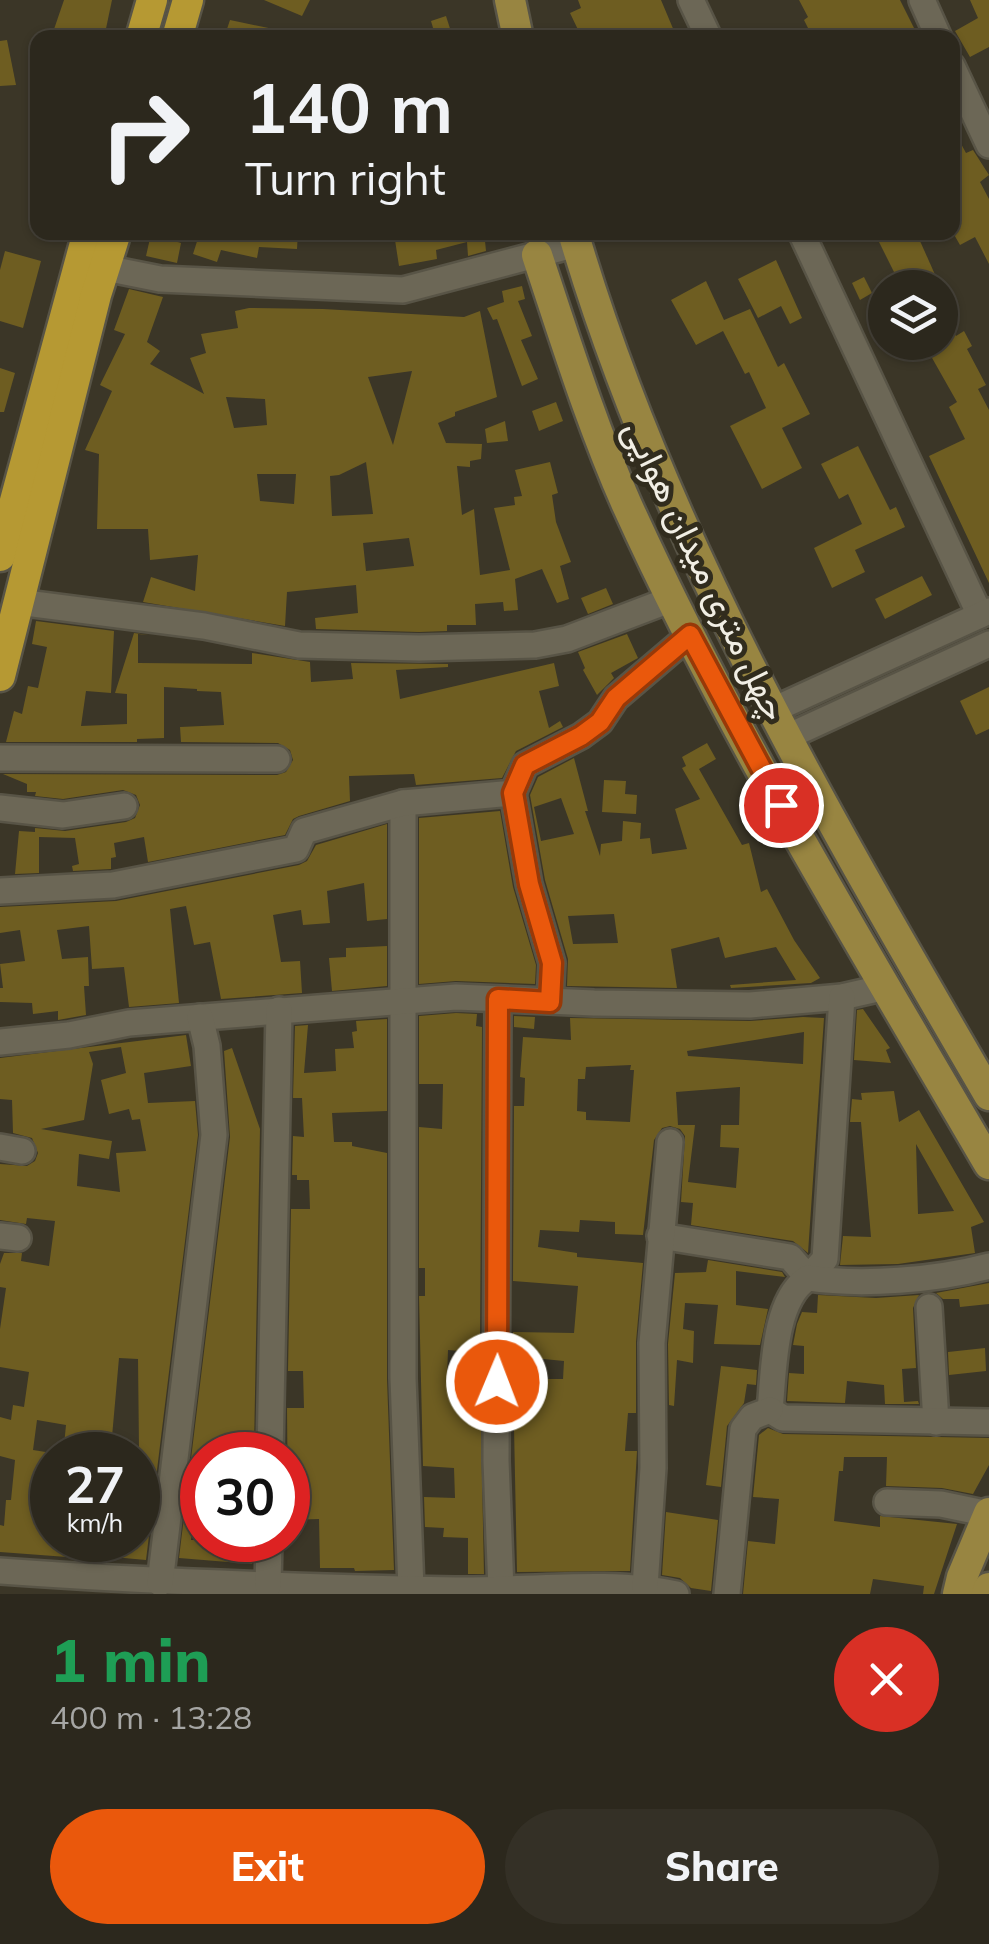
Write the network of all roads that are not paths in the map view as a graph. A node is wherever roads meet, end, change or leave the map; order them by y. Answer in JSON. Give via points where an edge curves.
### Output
{"nodes":[{"id":1,"x":152,"y":0,"type":"edge"},
{"id":2,"x":188,"y":0,"type":"edge"},
{"id":3,"x":510,"y":0,"type":"edge"},
{"id":4,"x":692,"y":0,"type":"edge"},
{"id":5,"x":922,"y":0,"type":"edge"},
{"id":6,"x":143,"y":30,"type":"edge"},
{"id":7,"x":179,"y":30,"type":"edge"},
{"id":8,"x":516,"y":30,"type":"edge"},
{"id":9,"x":705,"y":30,"type":"edge"},
{"id":10,"x":935,"y":30,"type":"edge"},
{"id":11,"x":960,"y":83,"type":"edge"},
{"id":12,"x":989,"y":145,"type":"edge"},
{"id":13,"x":86,"y":240,"type":"edge"},
{"id":14,"x":114,"y":240,"type":"edge"},
{"id":15,"x":571,"y":240,"type":"edge"},
{"id":16,"x":576,"y":240,"type":"edge"},
{"id":17,"x":805,"y":240,"type":"edge"},
{"id":18,"x":537,"y":255,"type":"junction"},
{"id":19,"x":105,"y":268,"type":"junction"},
{"id":20,"x":0,"y":556,"type":"edge"},
{"id":21,"x":672,"y":600,"type":"junction"},
{"id":22,"x":18,"y":602,"type":"junction"},
{"id":23,"x":985,"y":613,"type":"edge"},
{"id":24,"x":690,"y":635,"type":"junction"},
{"id":25,"x":989,"y":644,"type":"edge"},
{"id":26,"x":0,"y":676,"type":"edge"},
{"id":27,"x":773,"y":710,"type":"junction"},
{"id":28,"x":787,"y":737,"type":"junction"},
{"id":29,"x":0,"y":758,"type":"edge"},
{"id":30,"x":278,"y":759,"type":"dead end"},
{"id":31,"x":513,"y":793,"type":"junction"},
{"id":32,"x":402,"y":802,"type":"junction"},
{"id":33,"x":124,"y":806,"type":"dead end"},
{"id":34,"x":0,"y":808,"type":"edge"},
{"id":35,"x":0,"y":891,"type":"edge"},
{"id":36,"x":886,"y":987,"type":"junction"},
{"id":37,"x":842,"y":997,"type":"junction"},
{"id":38,"x":498,"y":999,"type":"junction"},
{"id":39,"x":405,"y":1000,"type":"junction"},
{"id":40,"x":550,"y":1002,"type":"junction"},
{"id":41,"x":279,"y":1010,"type":"junction"},
{"id":42,"x":200,"y":1017,"type":"junction"},
{"id":43,"x":0,"y":1042,"type":"edge"},
{"id":44,"x":989,"y":1095,"type":"edge"},
{"id":45,"x":670,"y":1142,"type":"dead end"},
{"id":46,"x":989,"y":1164,"type":"edge"},
{"id":47,"x":660,"y":1236,"type":"junction"},
{"id":48,"x":989,"y":1266,"type":"edge"},
{"id":49,"x":808,"y":1278,"type":"junction"},
{"id":50,"x":928,"y":1307,"type":"dead end"},
{"id":51,"x":770,"y":1410,"type":"junction"},
{"id":52,"x":936,"y":1422,"type":"junction"},
{"id":53,"x":989,"y":1422,"type":"edge"},
{"id":54,"x":270,"y":1432,"type":"edge"},
{"id":55,"x":886,"y":1502,"type":"dead end"},
{"id":56,"x":989,"y":1514,"type":"edge"},
{"id":57,"x":269,"y":1562,"type":"edge"},
{"id":58,"x":0,"y":1571,"type":"edge"},
{"id":59,"x":160,"y":1583,"type":"junction"},
{"id":60,"x":268,"y":1586,"type":"junction"},
{"id":61,"x":645,"y":1586,"type":"junction"},
{"id":62,"x":411,"y":1589,"type":"junction"},
{"id":63,"x":502,"y":1590,"type":"junction"},
{"id":64,"x":676,"y":1594,"type":"edge"},
{"id":65,"x":728,"y":1594,"type":"edge"},
{"id":66,"x":958,"y":1594,"type":"edge"}],
"edges":[{"from":1,"to":6,"type":"highway"},
{"from":2,"to":7,"type":"highway"},
{"from":3,"to":8,"type":"main road"},
{"from":4,"to":9,"type":"street"},
{"from":5,"to":10,"type":"street"},
{"from":11,"to":12,"type":"street"},
{"from":13,"to":20,"type":"highway"},
{"from":14,"to":19,"type":"highway"},
{"from":15,"to":18,"type":"street"},
{"from":16,"to":27,"type":"main road","via":[[652,456]]},
{"from":17,"to":23,"type":"street"},
{"from":18,"to":19,"type":"street","via":[[403,290],[160,279]]},
{"from":18,"to":21,"type":"main road","name":"چهل متری میدان هوایی","via":[[590,412]]},
{"from":19,"to":22,"type":"highway"},
{"from":21,"to":22,"type":"street","via":[[568,639],[418,648],[299,645]]},
{"from":21,"to":24,"type":"main road","name":"چهل متری میدان هوایی"},
{"from":22,"to":26,"type":"highway"},
{"from":23,"to":27,"type":"street"},
{"from":24,"to":31,"type":"street","via":[[616,698],[600,722],[525,765]]},
{"from":24,"to":36,"type":"main road","name":"چهل متری میدان هوایی"},
{"from":25,"to":28,"type":"street"},
{"from":27,"to":28,"type":"main road"},
{"from":28,"to":44,"type":"main road"},
{"from":29,"to":30,"type":"street"},
{"from":31,"to":32,"type":"street"},
{"from":31,"to":40,"type":"street","via":[[552,963]]},
{"from":32,"to":35,"type":"street","via":[[304,832],[296,849],[113,885]]},
{"from":32,"to":39,"type":"street"},
{"from":33,"to":34,"type":"street","via":[[63,814]]},
{"from":36,"to":37,"type":"street"},
{"from":36,"to":46,"type":"main road","name":"چهل متری میدان هوایی"},
{"from":37,"to":40,"type":"street","via":[[750,1005]]},
{"from":37,"to":49,"type":"street","via":[[825,1258]]},
{"from":38,"to":39,"type":"street"},
{"from":38,"to":40,"type":"street"},
{"from":38,"to":63,"type":"street","via":[[496,1460]]},
{"from":39,"to":41,"type":"street"},
{"from":39,"to":62,"type":"street","via":[[403,1378]]},
{"from":41,"to":42,"type":"street"},
{"from":41,"to":54,"type":"street"},
{"from":42,"to":43,"type":"street"},
{"from":42,"to":59,"type":"street","via":[[214,1135]]},
{"from":45,"to":47,"type":"street"},
{"from":47,"to":49,"type":"street","via":[[790,1257]]},
{"from":47,"to":61,"type":"street"},
{"from":48,"to":49,"type":"street","via":[[937,1276]]},
{"from":49,"to":51,"type":"street","via":[[784,1308]]},
{"from":50,"to":52,"type":"street"},
{"from":51,"to":52,"type":"street","via":[[783,1418]]},
{"from":51,"to":65,"type":"street","via":[[743,1429]]},
{"from":52,"to":53,"type":"street"},
{"from":55,"to":56,"type":"street"},
{"from":56,"to":66,"type":"main road"},
{"from":57,"to":60,"type":"street"},
{"from":58,"to":59,"type":"street"},
{"from":59,"to":60,"type":"street"},
{"from":60,"to":62,"type":"street"},
{"from":61,"to":63,"type":"street"},
{"from":61,"to":64,"type":"street"},
{"from":62,"to":63,"type":"street"}]}
